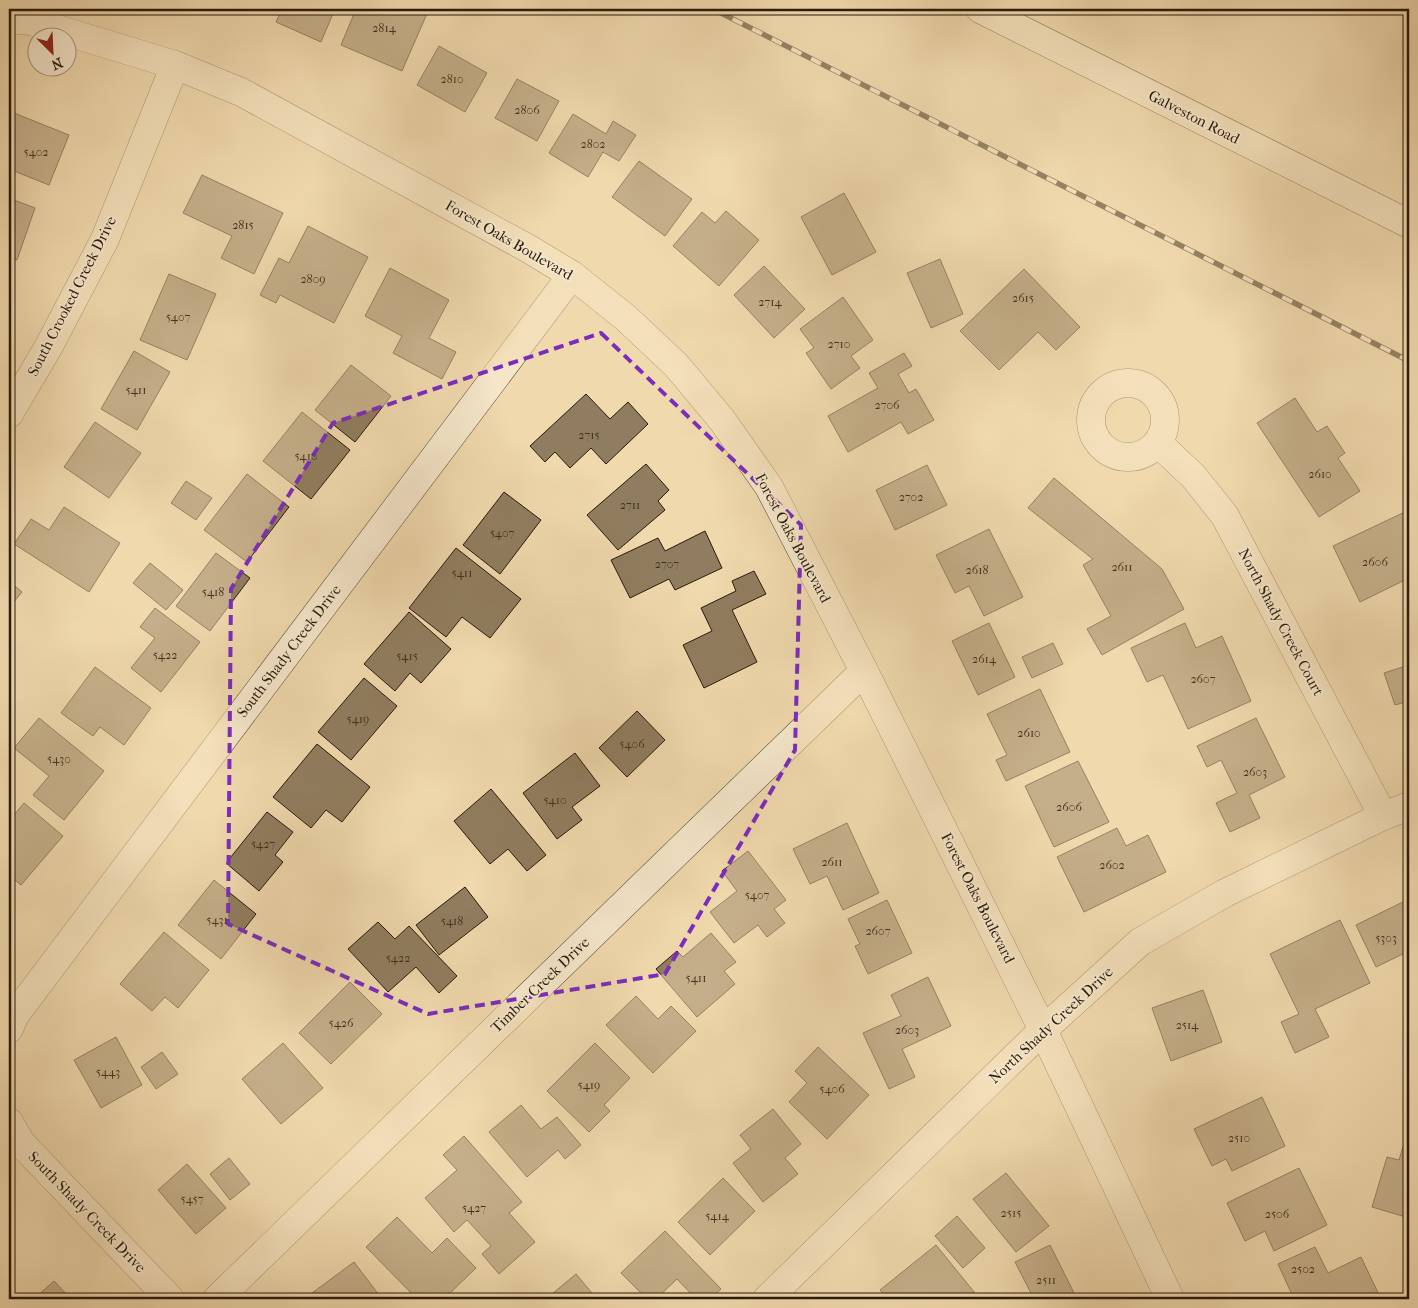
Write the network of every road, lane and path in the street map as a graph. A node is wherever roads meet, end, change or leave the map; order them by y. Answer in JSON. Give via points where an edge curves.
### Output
{"nodes":[{"id":1,"x":980,"y":9,"type":"edge"},
{"id":2,"x":9,"y":19,"type":"edge"},
{"id":3,"x":175,"y":65,"type":"junction"},
{"id":4,"x":1409,"y":224,"type":"edge"},
{"id":5,"x":572,"y":275,"type":"junction"},
{"id":6,"x":9,"y":414,"type":"edge"},
{"id":7,"x":1158,"y":443,"type":"dead end"},
{"id":8,"x":864,"y":671,"type":"junction"},
{"id":9,"x":1409,"y":806,"type":"edge"},
{"id":10,"x":1383,"y":816,"type":"junction"},
{"id":11,"x":9,"y":1029,"type":"edge"},
{"id":12,"x":1043,"y":1030,"type":"junction"},
{"id":13,"x":9,"y":1122,"type":"edge"},
{"id":14,"x":170,"y":1299,"type":"edge"},
{"id":15,"x":217,"y":1299,"type":"edge"},
{"id":16,"x":767,"y":1299,"type":"edge"},
{"id":17,"x":1170,"y":1299,"type":"edge"}],
"edges":[{"from":1,"to":4,"type":"street","name":"Galveston Road"},
{"from":2,"to":3,"type":"street","name":"Forest Oaks Boulevard","via":[[31,21]]},
{"from":3,"to":5,"type":"street","name":"Forest Oaks Boulevard","via":[[241,92],[529,248]]},
{"from":3,"to":6,"type":"street","name":"South Crooked Creek Drive","via":[[105,240]]},
{"from":5,"to":8,"type":"street","name":"Forest Oaks Boulevard","via":[[626,318],[676,365],[722,420],[769,487]]},
{"from":5,"to":11,"type":"street","name":"South Shady Creek Drive","via":[[15,1015]]},
{"from":7,"to":10,"type":"street","name":"North Shady Creek Court","via":[[1194,477],[1225,516]]},
{"from":8,"to":12,"type":"street","name":"Forest Oaks Boulevard"},
{"from":8,"to":15,"type":"street","name":"Timber Creek Drive"},
{"from":9,"to":10,"type":"street","name":"North Shady Creek Drive"},
{"from":10,"to":12,"type":"street","name":"North Shady Creek Drive","via":[[1225,893],[1140,942]]},
{"from":12,"to":16,"type":"street","name":"North Shady Creek Drive"},
{"from":12,"to":17,"type":"street","name":"Forest Oaks Boulevard"},
{"from":13,"to":14,"type":"street","name":"South Shady Creek Drive","via":[[21,1143]]}]}
